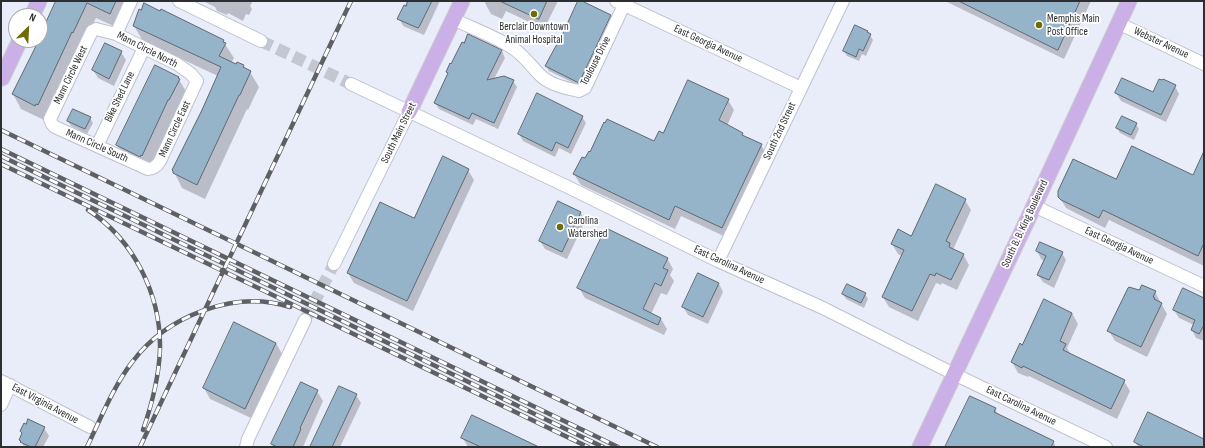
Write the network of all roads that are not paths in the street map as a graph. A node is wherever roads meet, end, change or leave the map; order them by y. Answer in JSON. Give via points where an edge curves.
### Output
{"nodes":[{"id":1,"x":131,"y":1,"type":"edge"},
{"id":2,"x":179,"y":1,"type":"edge"},
{"id":3,"x":462,"y":1,"type":"edge"},
{"id":4,"x":843,"y":1,"type":"edge"},
{"id":5,"x":1129,"y":1,"type":"edge"},
{"id":6,"x":620,"y":3,"type":"edge"},
{"id":7,"x":453,"y":19,"type":"junction"},
{"id":8,"x":1118,"y":23,"type":"junction"},
{"id":9,"x":92,"y":31,"type":"joint"},
{"id":10,"x":116,"y":34,"type":"junction"},
{"id":11,"x":261,"y":41,"type":"tunnel mouth"},
{"id":12,"x":16,"y":48,"type":"edge"},
{"id":13,"x":144,"y":48,"type":"junction"},
{"id":14,"x":1204,"y":64,"type":"edge"},
{"id":15,"x":2,"y":78,"type":"dead end"},
{"id":16,"x":197,"y":82,"type":"joint"},
{"id":17,"x":351,"y":84,"type":"tunnel mouth"},
{"id":18,"x":801,"y":88,"type":"junction"},
{"id":19,"x":409,"y":112,"type":"junction"},
{"id":20,"x":50,"y":119,"type":"joint"},
{"id":21,"x":97,"y":146,"type":"junction"},
{"id":22,"x":148,"y":169,"type":"joint"},
{"id":23,"x":1034,"y":206,"type":"junction"},
{"id":24,"x":718,"y":260,"type":"junction"},
{"id":25,"x":334,"y":264,"type":"tunnel mouth"},
{"id":26,"x":1204,"y":286,"type":"edge"},
{"id":27,"x":305,"y":320,"type":"tunnel mouth"},
{"id":28,"x":954,"y":374,"type":"junction"},
{"id":29,"x":5,"y":383,"type":"edge"},
{"id":30,"x":1,"y":405,"type":"edge"},
{"id":31,"x":90,"y":427,"type":"dead end"},
{"id":32,"x":246,"y":447,"type":"edge"},
{"id":33,"x":920,"y":447,"type":"edge"},
{"id":34,"x":1106,"y":447,"type":"edge"}],
"edges":[{"from":1,"to":10,"type":"street"},
{"from":2,"to":11,"type":"street"},
{"from":3,"to":7,"type":"main road","name":"South Main Street"},
{"from":4,"to":18,"type":"street","name":"South 2nd Street"},
{"from":5,"to":8,"type":"main road","name":"South B. B. King Boulevard"},
{"from":6,"to":7,"type":"street","name":"Toulouse Drive","via":[[585,88],[579,91],[550,83],[540,76],[525,57],[510,46]]},
{"from":6,"to":18,"type":"street","name":"East Georgia Avenue"},
{"from":7,"to":19,"type":"main road","name":"South Main Street"},
{"from":8,"to":14,"type":"street","name":"Webster Avenue"},
{"from":8,"to":23,"type":"main road","name":"South B. B. King Boulevard"},
{"from":9,"to":10,"type":"street","name":"Mann Circle North","via":[[96,29]]},
{"from":9,"to":20,"type":"street","name":"Mann Circle West"},
{"from":10,"to":13,"type":"street","name":"Mann Circle North"},
{"from":12,"to":15,"type":"main road"},
{"from":13,"to":16,"type":"street","name":"Mann Circle North","via":[[186,70]]},
{"from":13,"to":21,"type":"street","name":"Bike Shed Lane"},
{"from":16,"to":22,"type":"street","name":"Mann Circle East","via":[[160,161],[155,168]]},
{"from":17,"to":19,"type":"street","name":"East Carolina Avenue"},
{"from":18,"to":24,"type":"street","name":"South 2nd Street"},
{"from":19,"to":24,"type":"street","name":"East Carolina Avenue"},
{"from":19,"to":25,"type":"street","name":"South Main Street"},
{"from":20,"to":21,"type":"street","name":"Mann Circle South","via":[[55,127]]},
{"from":21,"to":22,"type":"street","name":"Mann Circle South"},
{"from":23,"to":26,"type":"street","name":"East Georgia Avenue"},
{"from":23,"to":28,"type":"main road","name":"South B. B. King Boulevard"},
{"from":24,"to":28,"type":"street","name":"East Carolina Avenue","via":[[823,308]]},
{"from":27,"to":32,"type":"street"},
{"from":28,"to":33,"type":"main road","name":"South B. B. King Boulevard"},
{"from":28,"to":34,"type":"street","name":"East Carolina Avenue"},
{"from":29,"to":30,"type":"street"},
{"from":29,"to":31,"type":"street","name":"East Virginia Avenue"}]}
